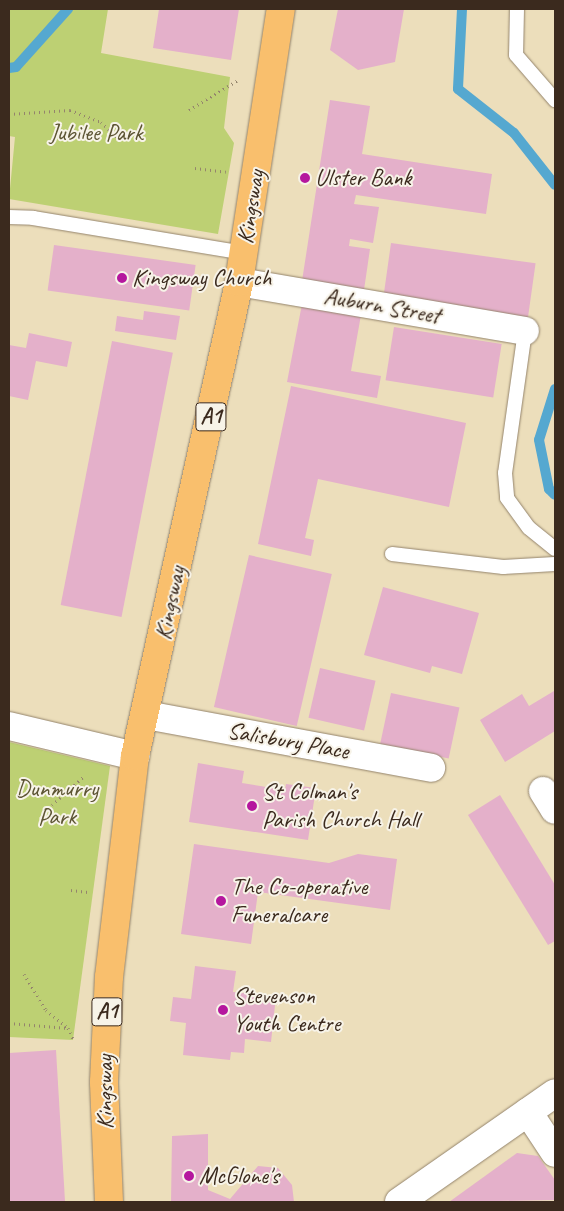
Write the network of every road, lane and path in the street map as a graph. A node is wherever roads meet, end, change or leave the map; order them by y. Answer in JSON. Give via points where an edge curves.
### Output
{"nodes":[{"id":1,"x":281,"y":9,"type":"edge"},
{"id":2,"x":517,"y":9,"type":"edge"},
{"id":3,"x":274,"y":58,"type":"junction"},
{"id":4,"x":555,"y":100,"type":"edge"},
{"id":5,"x":189,"y":110,"type":"dead end"},
{"id":6,"x":9,"y":114,"type":"edge"},
{"id":7,"x":119,"y":139,"type":"dead end"},
{"id":8,"x":9,"y":217,"type":"edge"},
{"id":9,"x":244,"y":252,"type":"junction"},
{"id":10,"x":239,"y":282,"type":"junction"},
{"id":11,"x":525,"y":331,"type":"joint"},
{"id":12,"x":555,"y":549,"type":"edge"},
{"id":13,"x":392,"y":554,"type":"dead end"},
{"id":14,"x":555,"y":564,"type":"edge"},
{"id":15,"x":146,"y":715,"type":"junction"},
{"id":16,"x":9,"y":726,"type":"edge"},
{"id":17,"x":135,"y":756,"type":"junction"},
{"id":18,"x":431,"y":768,"type":"dead end"},
{"id":19,"x":24,"y":974,"type":"dead end"},
{"id":20,"x":9,"y":1023,"type":"edge"},
{"id":21,"x":68,"y":1028,"type":"junction"},
{"id":22,"x":105,"y":1052,"type":"junction"},
{"id":23,"x":555,"y":1093,"type":"edge"},
{"id":24,"x":528,"y":1112,"type":"junction"},
{"id":25,"x":555,"y":1153,"type":"edge"},
{"id":26,"x":109,"y":1202,"type":"edge"},
{"id":27,"x":399,"y":1202,"type":"edge"}],
"edges":[{"from":1,"to":3,"type":"main road","name":"Kingsway","number":"A1"},
{"from":2,"to":4,"type":"lane","via":[[516,55]]},
{"from":3,"to":5,"type":"path"},
{"from":3,"to":9,"type":"main road","name":"Kingsway","number":"A1"},
{"from":6,"to":7,"type":"path","via":[[70,110],[101,122]]},
{"from":8,"to":9,"type":"lane","via":[[34,218]]},
{"from":9,"to":10,"type":"main road","name":"Kingsway","number":"A1"},
{"from":10,"to":11,"type":"street","name":"Auburn Street"},
{"from":10,"to":15,"type":"main road","name":"Kingsway","number":"A1"},
{"from":11,"to":12,"type":"lane","via":[[505,473],[507,498],[529,528]]},
{"from":13,"to":14,"type":"lane","via":[[503,567]]},
{"from":15,"to":17,"type":"main road","name":"Kingsway","number":"A1"},
{"from":15,"to":18,"type":"street","name":"Salisbury Place"},
{"from":16,"to":17,"type":"street"},
{"from":17,"to":22,"type":"main road","name":"Kingsway","number":"A1","via":[[109,977]]},
{"from":19,"to":21,"type":"path","via":[[46,1010]]},
{"from":20,"to":21,"type":"path"},
{"from":21,"to":22,"type":"path","via":[[73,1040]]},
{"from":22,"to":26,"type":"main road","name":"Kingsway","number":"A1"},
{"from":23,"to":24,"type":"street"},
{"from":24,"to":25,"type":"street"},
{"from":24,"to":27,"type":"street"}]}
